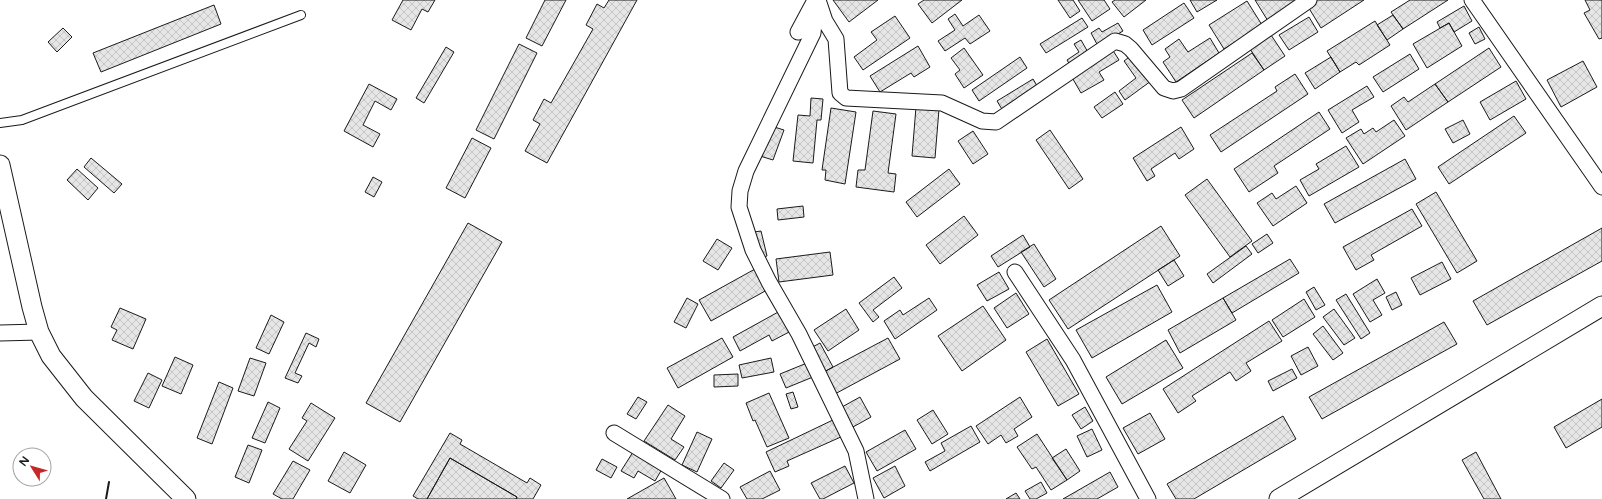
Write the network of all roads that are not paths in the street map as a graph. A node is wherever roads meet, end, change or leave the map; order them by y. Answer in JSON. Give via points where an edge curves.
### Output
{"nodes":[{"id":1,"x":817,"y":0,"type":"edge"},
{"id":2,"x":1309,"y":0,"type":"edge"},
{"id":3,"x":1472,"y":0,"type":"edge"},
{"id":4,"x":301,"y":15,"type":"dead end"},
{"id":5,"x":798,"y":32,"type":"dead end"},
{"id":6,"x":0,"y":124,"type":"edge"},
{"id":7,"x":0,"y":165,"type":"edge"},
{"id":8,"x":1602,"y":187,"type":"edge"},
{"id":9,"x":1015,"y":272,"type":"dead end"},
{"id":10,"x":1602,"y":306,"type":"edge"},
{"id":11,"x":40,"y":332,"type":"junction"},
{"id":12,"x":0,"y":333,"type":"edge"},
{"id":13,"x":614,"y":433,"type":"dead end"},
{"id":14,"x":186,"y":499,"type":"edge"},
{"id":15,"x":722,"y":499,"type":"edge"},
{"id":16,"x":866,"y":499,"type":"edge"},
{"id":17,"x":1148,"y":499,"type":"edge"},
{"id":18,"x":1279,"y":499,"type":"edge"}],
"edges":[{"from":1,"to":2,"type":"street","via":[[825,21],[836,39],[840,93],[846,98],[942,103],[982,121],[996,122],[1115,41],[1125,44],[1164,88],[1173,91],[1180,89]]},
{"from":1,"to":5,"type":"street"},
{"from":1,"to":16,"type":"street","via":[[813,33],[746,171],[740,191],[739,207],[753,250],[803,341],[856,452]]},
{"from":3,"to":8,"type":"street"},
{"from":4,"to":6,"type":"lane","via":[[22,120]]},
{"from":7,"to":11,"type":"street"},
{"from":9,"to":17,"type":"street","via":[[1074,360]]},
{"from":10,"to":18,"type":"street"},
{"from":11,"to":12,"type":"street"},
{"from":11,"to":14,"type":"street","via":[[51,356],[84,398]]},
{"from":13,"to":15,"type":"street"}]}
